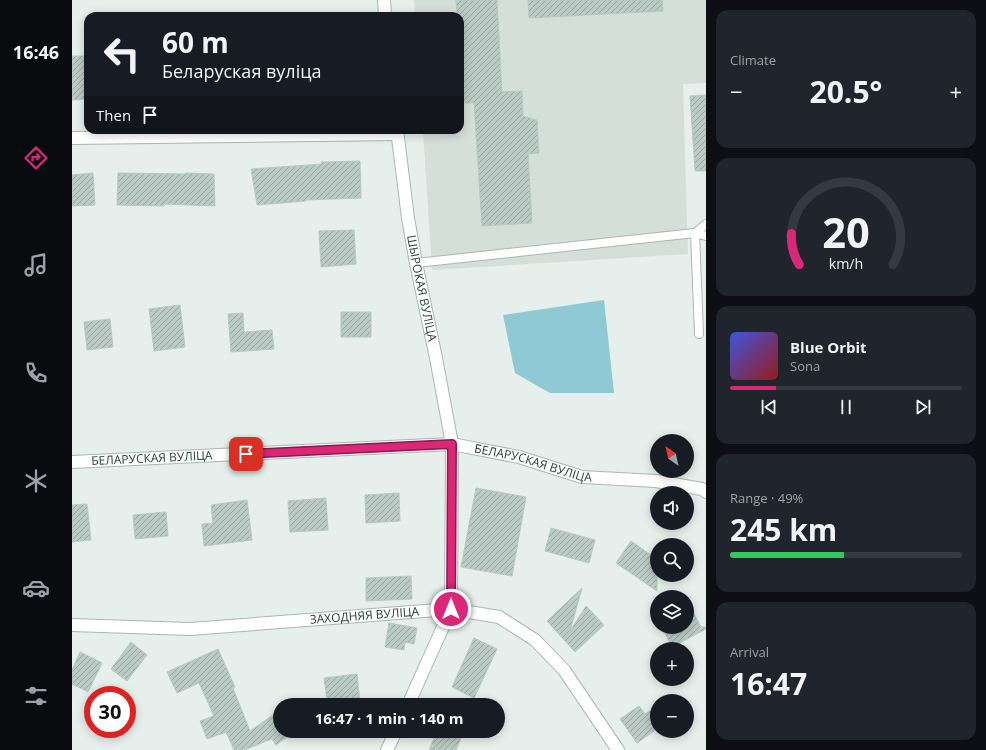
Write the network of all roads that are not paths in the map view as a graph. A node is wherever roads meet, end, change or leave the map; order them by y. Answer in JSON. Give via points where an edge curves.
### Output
{"nodes":[{"id":1,"x":384,"y":0,"type":"edge"},
{"id":2,"x":385,"y":12,"type":"edge"},
{"id":3,"x":289,"y":134,"type":"edge"},
{"id":4,"x":397,"y":134,"type":"edge"},
{"id":5,"x":72,"y":138,"type":"edge"},
{"id":6,"x":706,"y":224,"type":"edge"},
{"id":7,"x":695,"y":233,"type":"junction"},
{"id":8,"x":706,"y":236,"type":"edge"},
{"id":9,"x":416,"y":263,"type":"junction"},
{"id":10,"x":699,"y":334,"type":"dead end"},
{"id":11,"x":452,"y":444,"type":"junction"},
{"id":12,"x":72,"y":462,"type":"edge"},
{"id":13,"x":705,"y":488,"type":"edge"},
{"id":14,"x":451,"y":609,"type":"junction"},
{"id":15,"x":72,"y":625,"type":"edge"},
{"id":16,"x":411,"y":698,"type":"edge"},
{"id":17,"x":393,"y":738,"type":"edge"},
{"id":18,"x":387,"y":750,"type":"edge"},
{"id":19,"x":618,"y":750,"type":"edge"}],
"edges":[{"from":1,"to":2,"type":"street"},
{"from":3,"to":5,"type":"street"},
{"from":4,"to":9,"type":"street","name":"ШЫРОКАЯ ВУЛІЦА"},
{"from":6,"to":7,"type":"lane"},
{"from":7,"to":8,"type":"lane"},
{"from":7,"to":9,"type":"lane"},
{"from":7,"to":10,"type":"lane"},
{"from":9,"to":11,"type":"street","name":"ШЫРОКАЯ ВУЛІЦА"},
{"from":11,"to":12,"type":"street","name":"БЕЛАРУСКАЯ ВУЛІЦА"},
{"from":11,"to":13,"type":"street","name":"БЕЛАРУСКАЯ ВУЛІЦА","via":[[519,457],[582,476],[656,481]]},
{"from":11,"to":14,"type":"street","name":"ШЫРОКАЯ ВУЛІЦА"},
{"from":14,"to":15,"type":"street","name":"ЗАХОДНЯЯ ВУЛІЦА","via":[[190,629]]},
{"from":14,"to":16,"type":"street"},
{"from":14,"to":19,"type":"street","name":"ЗАХОДНЯЯ ВУЛІЦА","via":[[500,617],[535,640],[564,670]]},
{"from":17,"to":18,"type":"street"}]}
